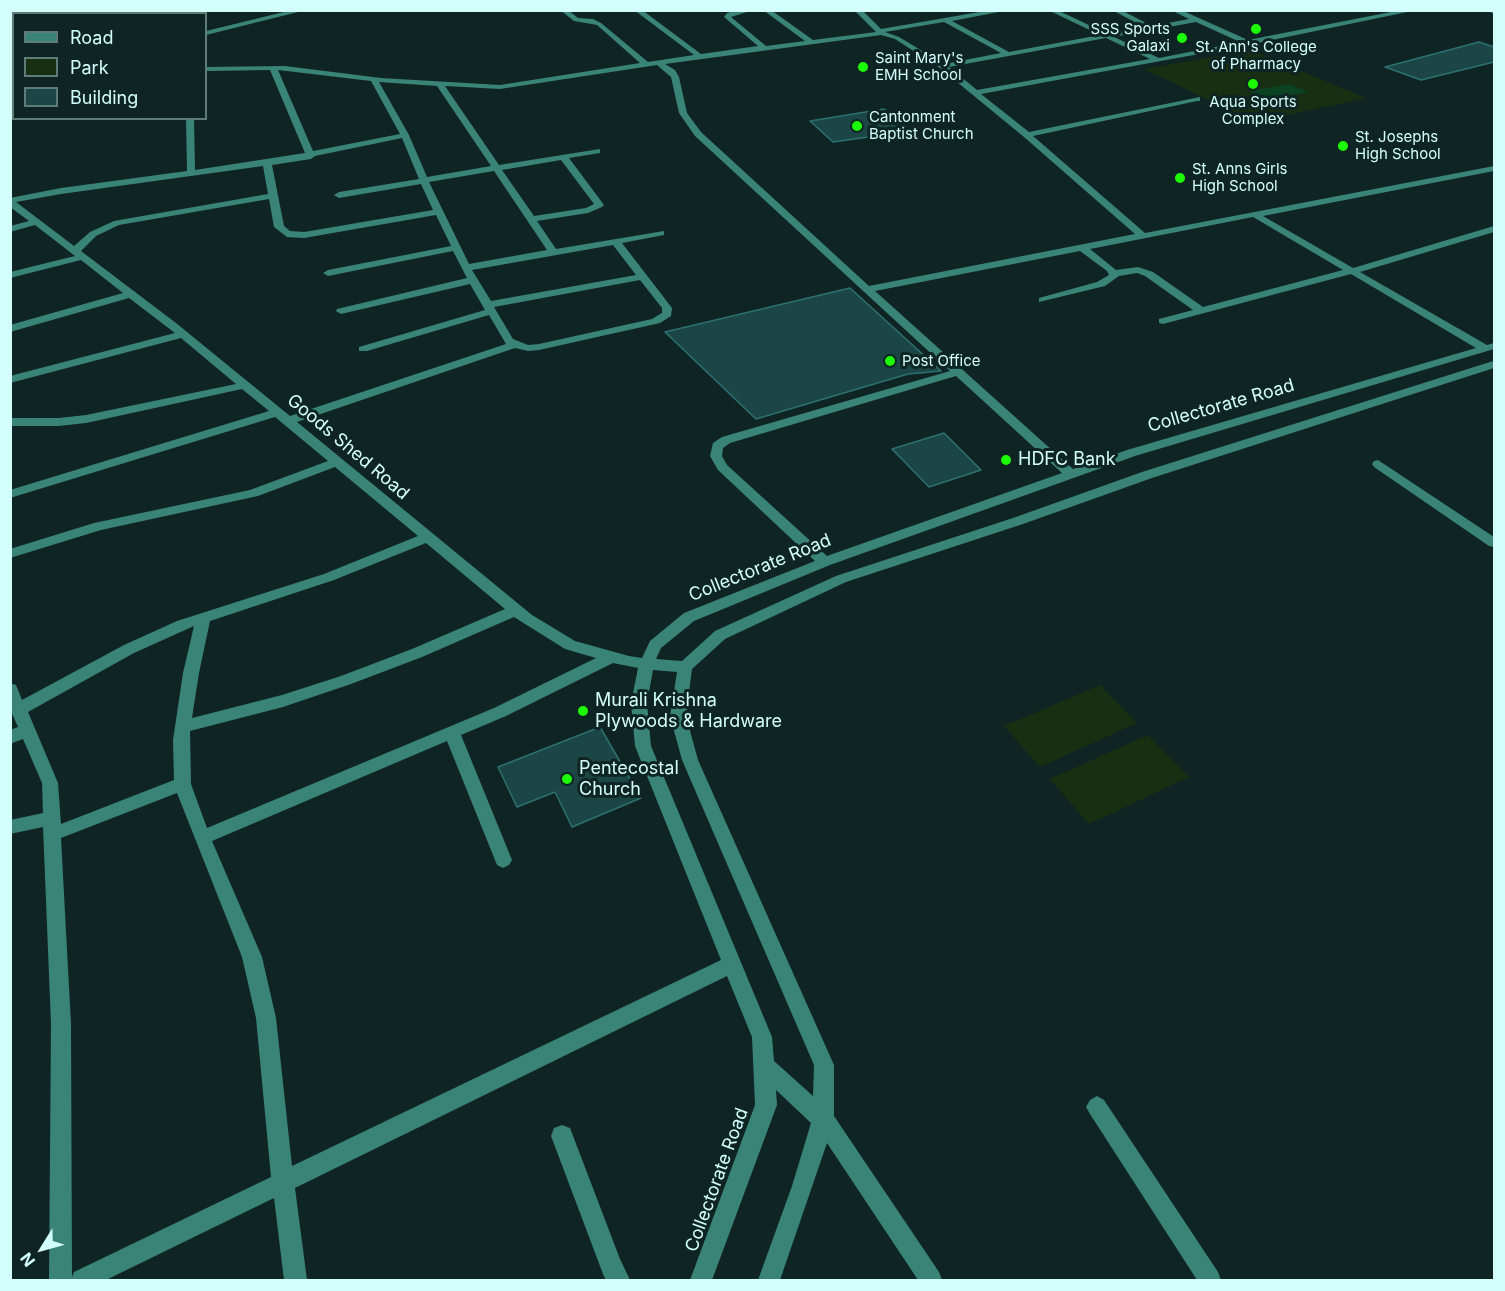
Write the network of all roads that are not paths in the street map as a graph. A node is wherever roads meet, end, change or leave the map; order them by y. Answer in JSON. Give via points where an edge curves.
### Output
{"nodes":[{"id":1,"x":303,"y":10,"type":"edge"},
{"id":2,"x":563,"y":10,"type":"edge"},
{"id":3,"x":638,"y":10,"type":"edge"},
{"id":4,"x":750,"y":10,"type":"edge"},
{"id":5,"x":766,"y":10,"type":"edge"},
{"id":6,"x":1006,"y":10,"type":"edge"},
{"id":7,"x":1051,"y":10,"type":"edge"},
{"id":8,"x":1115,"y":10,"type":"edge"},
{"id":9,"x":1174,"y":10,"type":"edge"},
{"id":10,"x":1414,"y":10,"type":"edge"},
{"id":11,"x":861,"y":11,"type":"edge"},
{"id":12,"x":945,"y":20,"type":"junction"},
{"id":13,"x":1196,"y":20,"type":"junction"},
{"id":14,"x":1151,"y":28,"type":"junction"},
{"id":15,"x":880,"y":32,"type":"junction"},
{"id":16,"x":207,"y":33,"type":"edge"},
{"id":17,"x":1105,"y":36,"type":"junction"},
{"id":18,"x":810,"y":41,"type":"junction"},
{"id":19,"x":1248,"y":43,"type":"junction"},
{"id":20,"x":763,"y":47,"type":"junction"},
{"id":21,"x":1007,"y":54,"type":"junction"},
{"id":22,"x":700,"y":56,"type":"junction"},
{"id":23,"x":1158,"y":60,"type":"junction"},
{"id":24,"x":652,"y":63,"type":"junction"},
{"id":25,"x":943,"y":66,"type":"junction"},
{"id":26,"x":273,"y":68,"type":"junction"},
{"id":27,"x":207,"y":69,"type":"edge"},
{"id":28,"x":374,"y":79,"type":"junction"},
{"id":29,"x":440,"y":84,"type":"junction"},
{"id":30,"x":977,"y":92,"type":"junction"},
{"id":31,"x":1197,"y":99,"type":"dead end"},
{"id":32,"x":190,"y":120,"type":"edge"},
{"id":33,"x":405,"y":135,"type":"junction"},
{"id":34,"x":1027,"y":135,"type":"junction"},
{"id":35,"x":597,"y":152,"type":"dead end"},
{"id":36,"x":311,"y":156,"type":"junction"},
{"id":37,"x":563,"y":156,"type":"junction"},
{"id":38,"x":267,"y":163,"type":"junction"},
{"id":39,"x":497,"y":168,"type":"junction"},
{"id":40,"x":1494,"y":168,"type":"edge"},
{"id":41,"x":191,"y":174,"type":"junction"},
{"id":42,"x":424,"y":181,"type":"junction"},
{"id":43,"x":339,"y":195,"type":"dead end"},
{"id":44,"x":273,"y":196,"type":"junction"},
{"id":45,"x":10,"y":202,"type":"edge"},
{"id":46,"x":439,"y":212,"type":"junction"},
{"id":47,"x":1255,"y":215,"type":"junction"},
{"id":48,"x":532,"y":219,"type":"junction"},
{"id":49,"x":36,"y":222,"type":"junction"},
{"id":50,"x":10,"y":229,"type":"edge"},
{"id":51,"x":1494,"y":229,"type":"edge"},
{"id":52,"x":661,"y":233,"type":"dead end"},
{"id":53,"x":1144,"y":237,"type":"junction"},
{"id":54,"x":616,"y":242,"type":"junction"},
{"id":55,"x":456,"y":248,"type":"junction"},
{"id":56,"x":1082,"y":248,"type":"junction"},
{"id":57,"x":554,"y":253,"type":"junction"},
{"id":58,"x":78,"y":254,"type":"junction"},
{"id":59,"x":466,"y":268,"type":"junction"},
{"id":60,"x":1352,"y":271,"type":"junction"},
{"id":61,"x":328,"y":273,"type":"dead end"},
{"id":62,"x":1114,"y":273,"type":"junction"},
{"id":63,"x":10,"y":275,"type":"edge"},
{"id":64,"x":643,"y":277,"type":"junction"},
{"id":65,"x":473,"y":280,"type":"junction"},
{"id":66,"x":868,"y":289,"type":"junction"},
{"id":67,"x":131,"y":294,"type":"junction"},
{"id":68,"x":1043,"y":300,"type":"dead end"},
{"id":69,"x":490,"y":308,"type":"junction"},
{"id":70,"x":341,"y":311,"type":"dead end"},
{"id":71,"x":1202,"y":311,"type":"junction"},
{"id":72,"x":1163,"y":321,"type":"dead end"},
{"id":73,"x":10,"y":329,"type":"edge"},
{"id":74,"x":183,"y":334,"type":"junction"},
{"id":75,"x":514,"y":345,"type":"junction"},
{"id":76,"x":1490,"y":347,"type":"edge"},
{"id":77,"x":363,"y":349,"type":"dead end"},
{"id":78,"x":1494,"y":364,"type":"edge"},
{"id":79,"x":959,"y":372,"type":"junction"},
{"id":80,"x":10,"y":380,"type":"edge"},
{"id":81,"x":245,"y":385,"type":"junction"},
{"id":82,"x":278,"y":412,"type":"junction"},
{"id":83,"x":288,"y":421,"type":"junction"},
{"id":84,"x":10,"y":422,"type":"edge"},
{"id":85,"x":337,"y":462,"type":"junction"},
{"id":86,"x":1378,"y":464,"type":"dead end"},
{"id":87,"x":1071,"y":474,"type":"junction"},
{"id":88,"x":10,"y":494,"type":"edge"},
{"id":89,"x":428,"y":537,"type":"junction"},
{"id":90,"x":1494,"y":543,"type":"edge"},
{"id":91,"x":10,"y":554,"type":"edge"},
{"id":92,"x":825,"y":562,"type":"junction"},
{"id":93,"x":516,"y":610,"type":"junction"},
{"id":94,"x":204,"y":616,"type":"junction"},
{"id":95,"x":612,"y":657,"type":"junction"},
{"id":96,"x":647,"y":663,"type":"junction"},
{"id":97,"x":685,"y":667,"type":"junction"},
{"id":98,"x":10,"y":689,"type":"edge"},
{"id":99,"x":19,"y":709,"type":"junction"},
{"id":100,"x":183,"y":728,"type":"junction"},
{"id":101,"x":19,"y":733,"type":"edge"},
{"id":102,"x":452,"y":733,"type":"junction"},
{"id":103,"x":183,"y":784,"type":"junction"},
{"id":104,"x":52,"y":826,"type":"junction"},
{"id":105,"x":10,"y":827,"type":"edge"},
{"id":106,"x":202,"y":837,"type":"junction"},
{"id":107,"x":503,"y":860,"type":"dead end"},
{"id":108,"x":732,"y":964,"type":"junction"},
{"id":109,"x":764,"y":1066,"type":"junction"},
{"id":110,"x":1097,"y":1107,"type":"dead end"},
{"id":111,"x":823,"y":1119,"type":"junction"},
{"id":112,"x":562,"y":1136,"type":"dead end"},
{"id":113,"x":283,"y":1184,"type":"junction"},
{"id":114,"x":60,"y":1281,"type":"edge"},
{"id":115,"x":82,"y":1281,"type":"edge"},
{"id":116,"x":296,"y":1281,"type":"edge"},
{"id":117,"x":619,"y":1281,"type":"edge"},
{"id":118,"x":701,"y":1281,"type":"edge"},
{"id":119,"x":770,"y":1281,"type":"edge"},
{"id":120,"x":931,"y":1281,"type":"edge"},
{"id":121,"x":1210,"y":1281,"type":"edge"}],
"edges":[{"from":1,"to":16,"type":"street"},
{"from":2,"to":24,"type":"street","via":[[578,21],[599,24]]},
{"from":3,"to":22,"type":"street"},
{"from":4,"to":20,"type":"street","via":[[727,17]]},
{"from":5,"to":18,"type":"street"},
{"from":6,"to":12,"type":"street"},
{"from":7,"to":17,"type":"street"},
{"from":8,"to":14,"type":"street"},
{"from":9,"to":13,"type":"street"},
{"from":10,"to":19,"type":"street"},
{"from":11,"to":15,"type":"street"},
{"from":12,"to":15,"type":"street"},
{"from":12,"to":21,"type":"street"},
{"from":13,"to":14,"type":"street"},
{"from":13,"to":19,"type":"street"},
{"from":14,"to":17,"type":"street"},
{"from":15,"to":18,"type":"street"},
{"from":15,"to":25,"type":"street"},
{"from":17,"to":21,"type":"street"},
{"from":17,"to":23,"type":"street"},
{"from":18,"to":20,"type":"street"},
{"from":19,"to":23,"type":"street"},
{"from":20,"to":22,"type":"street"},
{"from":21,"to":25,"type":"street"},
{"from":22,"to":24,"type":"street"},
{"from":23,"to":30,"type":"street"},
{"from":24,"to":29,"type":"street","via":[[522,85]]},
{"from":24,"to":66,"type":"street","via":[[672,72],[683,113],[698,134]]},
{"from":25,"to":30,"type":"street"},
{"from":26,"to":27,"type":"street"},
{"from":26,"to":28,"type":"street"},
{"from":26,"to":36,"type":"street"},
{"from":28,"to":29,"type":"street"},
{"from":28,"to":33,"type":"street"},
{"from":29,"to":39,"type":"street"},
{"from":30,"to":34,"type":"street"},
{"from":31,"to":34,"type":"street"},
{"from":32,"to":41,"type":"street"},
{"from":33,"to":36,"type":"street"},
{"from":33,"to":42,"type":"street"},
{"from":34,"to":53,"type":"street"},
{"from":35,"to":37,"type":"street"},
{"from":36,"to":38,"type":"street"},
{"from":37,"to":39,"type":"street"},
{"from":37,"to":48,"type":"street","via":[[599,205]]},
{"from":38,"to":41,"type":"street"},
{"from":38,"to":44,"type":"street"},
{"from":39,"to":42,"type":"street"},
{"from":39,"to":48,"type":"street"},
{"from":40,"to":47,"type":"street"},
{"from":41,"to":45,"type":"street"},
{"from":42,"to":43,"type":"street"},
{"from":42,"to":46,"type":"street"},
{"from":44,"to":46,"type":"street","via":[[279,227],[294,235]]},
{"from":44,"to":58,"type":"street","via":[[117,223],[93,234]]},
{"from":45,"to":49,"type":"street","name":"Goods Shed Road"},
{"from":46,"to":55,"type":"street"},
{"from":47,"to":53,"type":"street"},
{"from":47,"to":60,"type":"street"},
{"from":48,"to":57,"type":"street"},
{"from":49,"to":50,"type":"street"},
{"from":49,"to":58,"type":"street","name":"Goods Shed Road"},
{"from":51,"to":60,"type":"street"},
{"from":52,"to":54,"type":"street"},
{"from":53,"to":56,"type":"street"},
{"from":54,"to":57,"type":"street"},
{"from":54,"to":64,"type":"street"},
{"from":55,"to":59,"type":"street"},
{"from":55,"to":61,"type":"street"},
{"from":56,"to":62,"type":"street"},
{"from":56,"to":66,"type":"street"},
{"from":57,"to":59,"type":"street"},
{"from":58,"to":63,"type":"street"},
{"from":58,"to":67,"type":"street","name":"Goods Shed Road"},
{"from":59,"to":65,"type":"street"},
{"from":60,"to":71,"type":"street"},
{"from":60,"to":76,"type":"street"},
{"from":62,"to":68,"type":"street","via":[[1111,280],[1101,284]]},
{"from":62,"to":71,"type":"street","via":[[1138,270],[1149,274]]},
{"from":64,"to":69,"type":"street"},
{"from":64,"to":75,"type":"street","via":[[667,308],[663,318],[539,347]]},
{"from":65,"to":69,"type":"street"},
{"from":65,"to":70,"type":"street"},
{"from":66,"to":79,"type":"street"},
{"from":67,"to":73,"type":"street"},
{"from":67,"to":74,"type":"street","name":"Goods Shed Road"},
{"from":69,"to":75,"type":"street"},
{"from":69,"to":77,"type":"street"},
{"from":71,"to":72,"type":"street"},
{"from":74,"to":80,"type":"street"},
{"from":74,"to":81,"type":"street","name":"Goods Shed Road"},
{"from":75,"to":83,"type":"street"},
{"from":76,"to":87,"type":"street","name":"Collectorate Road"},
{"from":78,"to":97,"type":"street","via":[[1136,478],[1018,522],[841,579],[720,635]]},
{"from":79,"to":87,"type":"street"},
{"from":79,"to":92,"type":"street","via":[[726,440],[717,446],[716,456],[722,467]]},
{"from":81,"to":82,"type":"street","name":"Goods Shed Road"},
{"from":81,"to":84,"type":"street","via":[[86,419]]},
{"from":82,"to":83,"type":"street","name":"Goods Shed Road"},
{"from":82,"to":88,"type":"street"},
{"from":83,"to":85,"type":"street","name":"Goods Shed Road"},
{"from":85,"to":89,"type":"street","name":"Goods Shed Road"},
{"from":85,"to":91,"type":"street","via":[[254,493],[99,526]]},
{"from":86,"to":90,"type":"street"},
{"from":87,"to":92,"type":"street","name":"Collectorate Road"},
{"from":89,"to":93,"type":"street","name":"Goods Shed Road"},
{"from":89,"to":94,"type":"street","via":[[329,577]]},
{"from":92,"to":96,"type":"street","name":"Collectorate Road","via":[[689,618],[655,645]]},
{"from":93,"to":95,"type":"street","name":"Goods Shed Road","via":[[570,645]]},
{"from":93,"to":100,"type":"street","via":[[346,680]]},
{"from":94,"to":99,"type":"street","via":[[129,649]]},
{"from":94,"to":100,"type":"street","via":[[190,673]]},
{"from":95,"to":96,"type":"street","name":"Goods Shed Road"},
{"from":95,"to":102,"type":"street"},
{"from":96,"to":97,"type":"street","name":"Goods Shed Road"},
{"from":96,"to":108,"type":"street","name":"Collectorate Road","via":[[639,703],[643,746]]},
{"from":97,"to":111,"type":"street","via":[[678,716],[690,760],[824,1065]]},
{"from":98,"to":99,"type":"street"},
{"from":99,"to":101,"type":"street"},
{"from":100,"to":103,"type":"street"},
{"from":101,"to":104,"type":"street","via":[[50,783]]},
{"from":102,"to":106,"type":"street"},
{"from":102,"to":107,"type":"street"},
{"from":103,"to":104,"type":"street"},
{"from":103,"to":106,"type":"street"},
{"from":104,"to":105,"type":"street"},
{"from":104,"to":114,"type":"street","via":[[61,1024]]},
{"from":106,"to":113,"type":"street","via":[[252,957],[266,1018]]},
{"from":108,"to":109,"type":"street","name":"Collectorate Road","via":[[762,1037]]},
{"from":108,"to":113,"type":"street"},
{"from":109,"to":111,"type":"street"},
{"from":109,"to":118,"type":"street","name":"Collectorate Road","via":[[766,1105]]},
{"from":110,"to":121,"type":"street"},
{"from":111,"to":119,"type":"street"},
{"from":111,"to":120,"type":"street"},
{"from":112,"to":117,"type":"street"},
{"from":113,"to":115,"type":"street"},
{"from":113,"to":116,"type":"street"}]}
